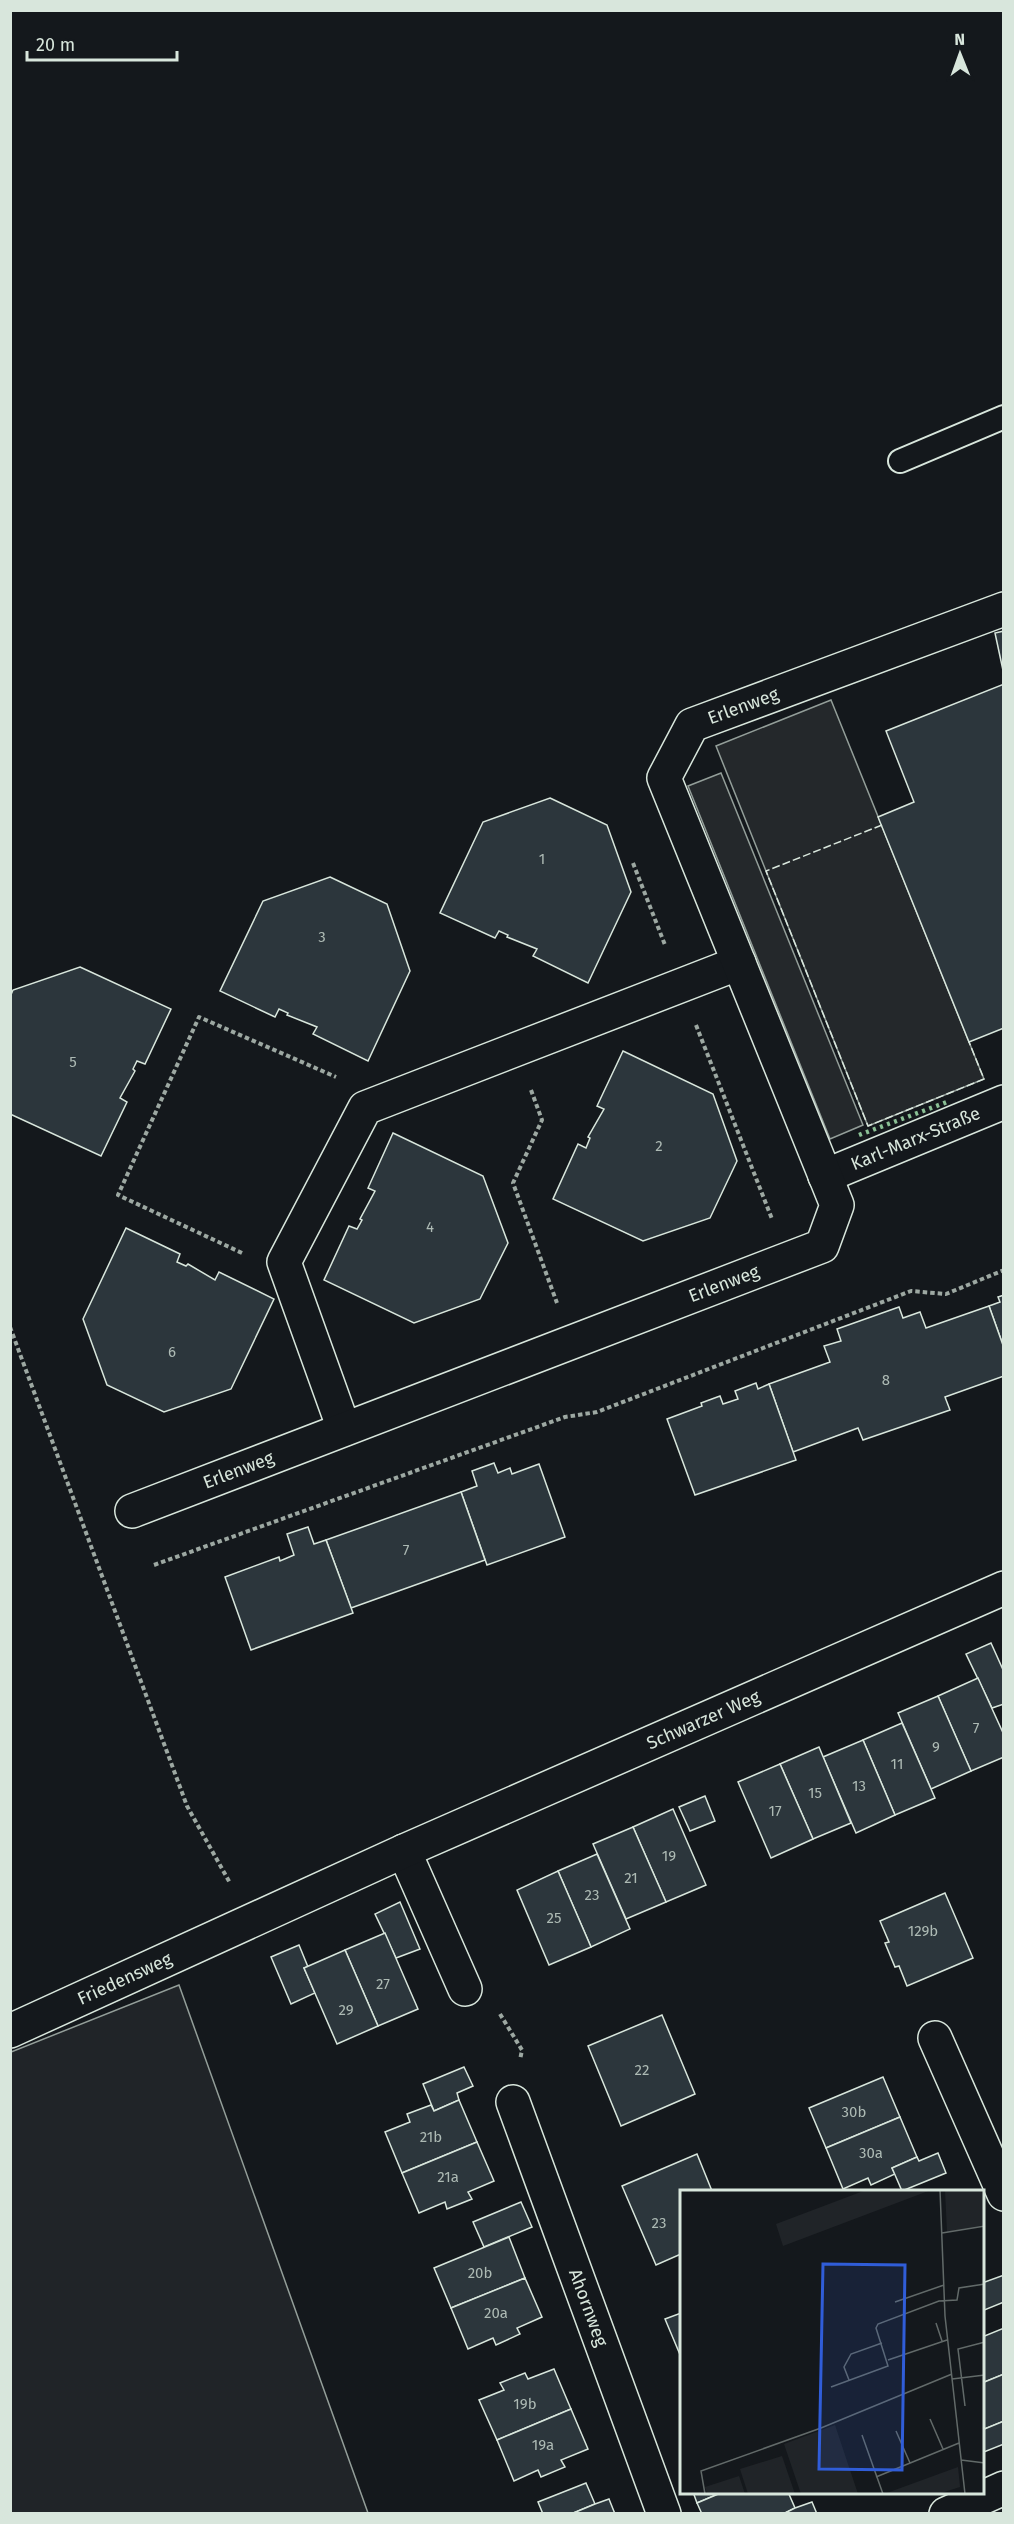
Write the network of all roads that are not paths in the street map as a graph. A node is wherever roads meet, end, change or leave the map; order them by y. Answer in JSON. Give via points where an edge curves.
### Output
{"nodes":[{"id":1,"x":1004,"y":417,"type":"edge"},
{"id":2,"x":900,"y":460,"type":"dead end"},
{"id":3,"x":1004,"y":609,"type":"edge"},
{"id":4,"x":739,"y":963,"type":"junction"},
{"id":5,"x":1004,"y":1102,"type":"edge"},
{"id":6,"x":825,"y":1176,"type":"junction"},
{"id":7,"x":344,"y":1429,"type":"junction"},
{"id":8,"x":132,"y":1511,"type":"dead end"},
{"id":9,"x":1004,"y":1588,"type":"edge"},
{"id":10,"x":404,"y":1851,"type":"junction"},
{"id":11,"x":243,"y":1923,"type":"joint"},
{"id":12,"x":465,"y":1989,"type":"road end"},
{"id":13,"x":10,"y":2031,"type":"edge"},
{"id":14,"x":935,"y":2038,"type":"dead end"},
{"id":15,"x":513,"y":2102,"type":"road end"},
{"id":16,"x":1004,"y":2193,"type":"edge"},
{"id":17,"x":1004,"y":2488,"type":"edge"},
{"id":18,"x":664,"y":2514,"type":"edge"},
{"id":19,"x":945,"y":2514,"type":"edge"}],
"edges":[{"from":1,"to":2,"type":"lane"},
{"from":3,"to":4,"type":"street","name":"Erlenweg","via":[[692,725],[664,778]]},
{"from":4,"to":6,"type":"street","name":"Erlenweg"},
{"from":4,"to":7,"type":"street","via":[[365,1108],[284,1262]]},
{"from":5,"to":6,"type":"street","name":"Karl-Marx-Straße"},
{"from":6,"to":7,"type":"street","name":"Erlenweg","via":[[837,1205],[822,1246]]},
{"from":7,"to":8,"type":"street","name":"Erlenweg"},
{"from":9,"to":10,"type":"street","name":"Schwarzer Weg"},
{"from":10,"to":11,"type":"street","name":"Schwarzer Weg"},
{"from":10,"to":12,"type":"street"},
{"from":11,"to":13,"type":"street","name":"Friedensweg"},
{"from":14,"to":16,"type":"street"},
{"from":15,"to":18,"type":"street","name":"Ahornweg"},
{"from":17,"to":19,"type":"street"}]}
